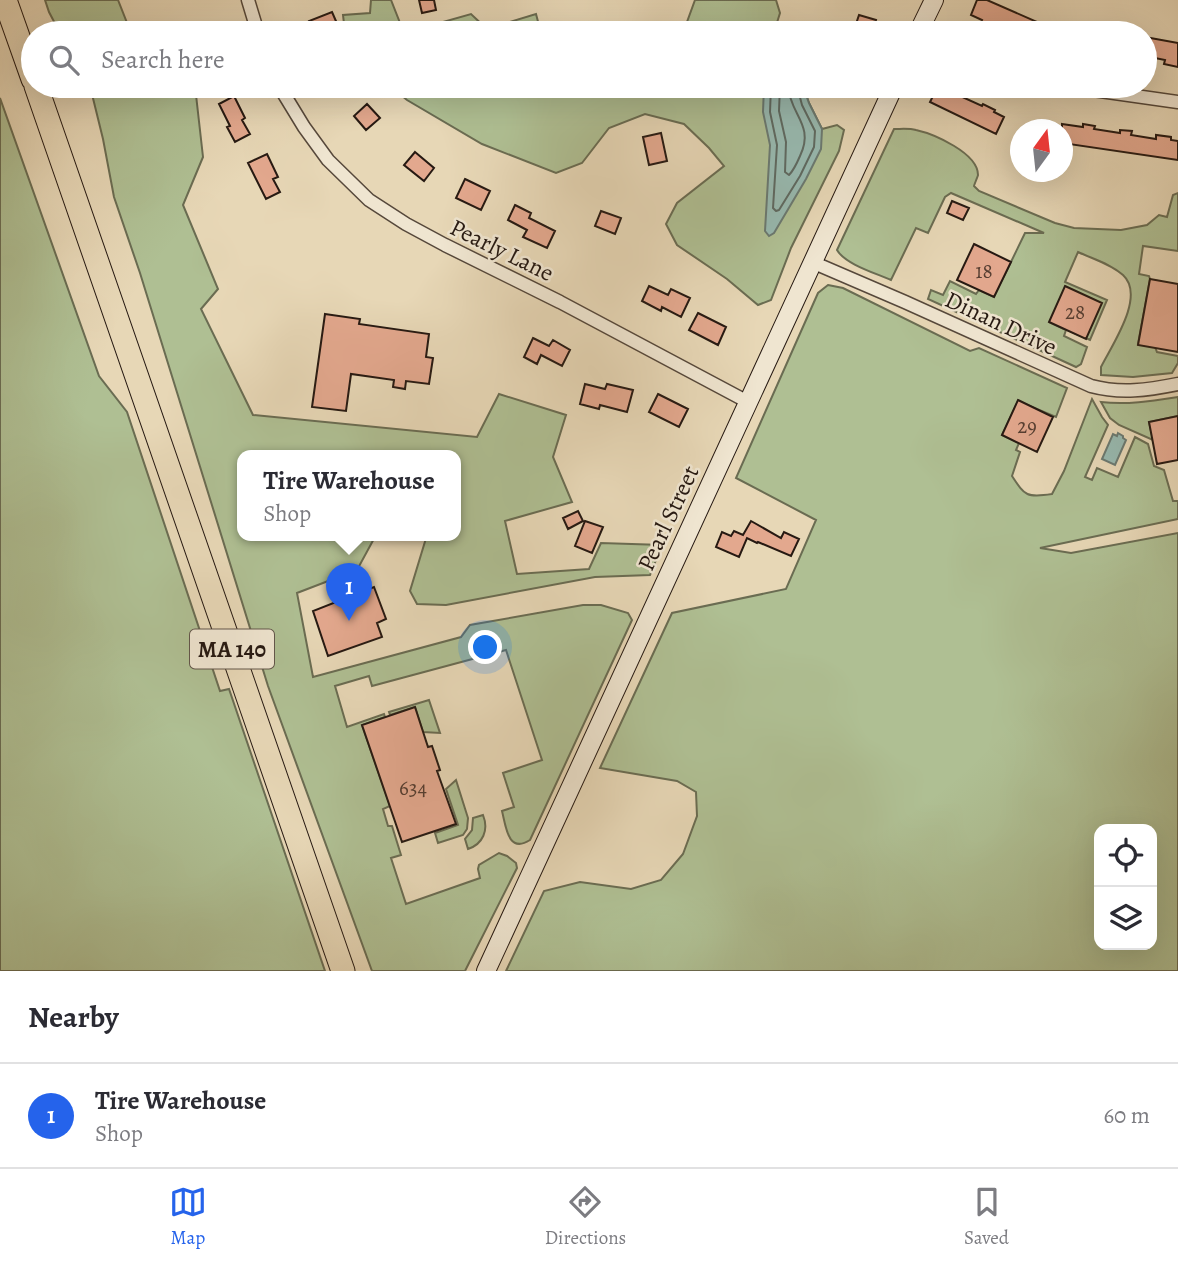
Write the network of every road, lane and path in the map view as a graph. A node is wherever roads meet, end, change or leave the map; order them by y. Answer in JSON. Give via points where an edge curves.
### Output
{"nodes":[{"id":1,"x":5,"y":0,"type":"edge"},
{"id":2,"x":248,"y":0,"type":"edge"},
{"id":3,"x":934,"y":0,"type":"edge"},
{"id":4,"x":254,"y":21,"type":"edge"},
{"id":5,"x":924,"y":21,"type":"edge"},
{"id":6,"x":21,"y":45,"type":"edge"},
{"id":7,"x":40,"y":98,"type":"edge"},
{"id":8,"x":286,"y":98,"type":"edge"},
{"id":9,"x":888,"y":98,"type":"edge"},
{"id":10,"x":1150,"y":98,"type":"edge"},
{"id":11,"x":1178,"y":102,"type":"edge"},
{"id":12,"x":812,"y":262,"type":"junction"},
{"id":13,"x":1178,"y":384,"type":"edge"},
{"id":14,"x":748,"y":402,"type":"junction"},
{"id":15,"x":344,"y":971,"type":"edge"},
{"id":16,"x":486,"y":971,"type":"edge"}],
"edges":[{"from":1,"to":6,"type":"highway"},
{"from":2,"to":4,"type":"street"},
{"from":3,"to":5,"type":"main road"},
{"from":7,"to":15,"type":"highway","number":"MA 140"},
{"from":8,"to":14,"type":"street","name":"Pearly Lane","via":[[328,160],[369,200],[445,245]]},
{"from":9,"to":12,"type":"main road","name":"Pearl Street"},
{"from":10,"to":11,"type":"street"},
{"from":12,"to":13,"type":"street","name":"Dinan Drive","via":[[1102,390],[1131,392]]},
{"from":12,"to":14,"type":"main road","name":"Pearl Street"},
{"from":14,"to":16,"type":"main road","name":"Pearl Street"}]}
